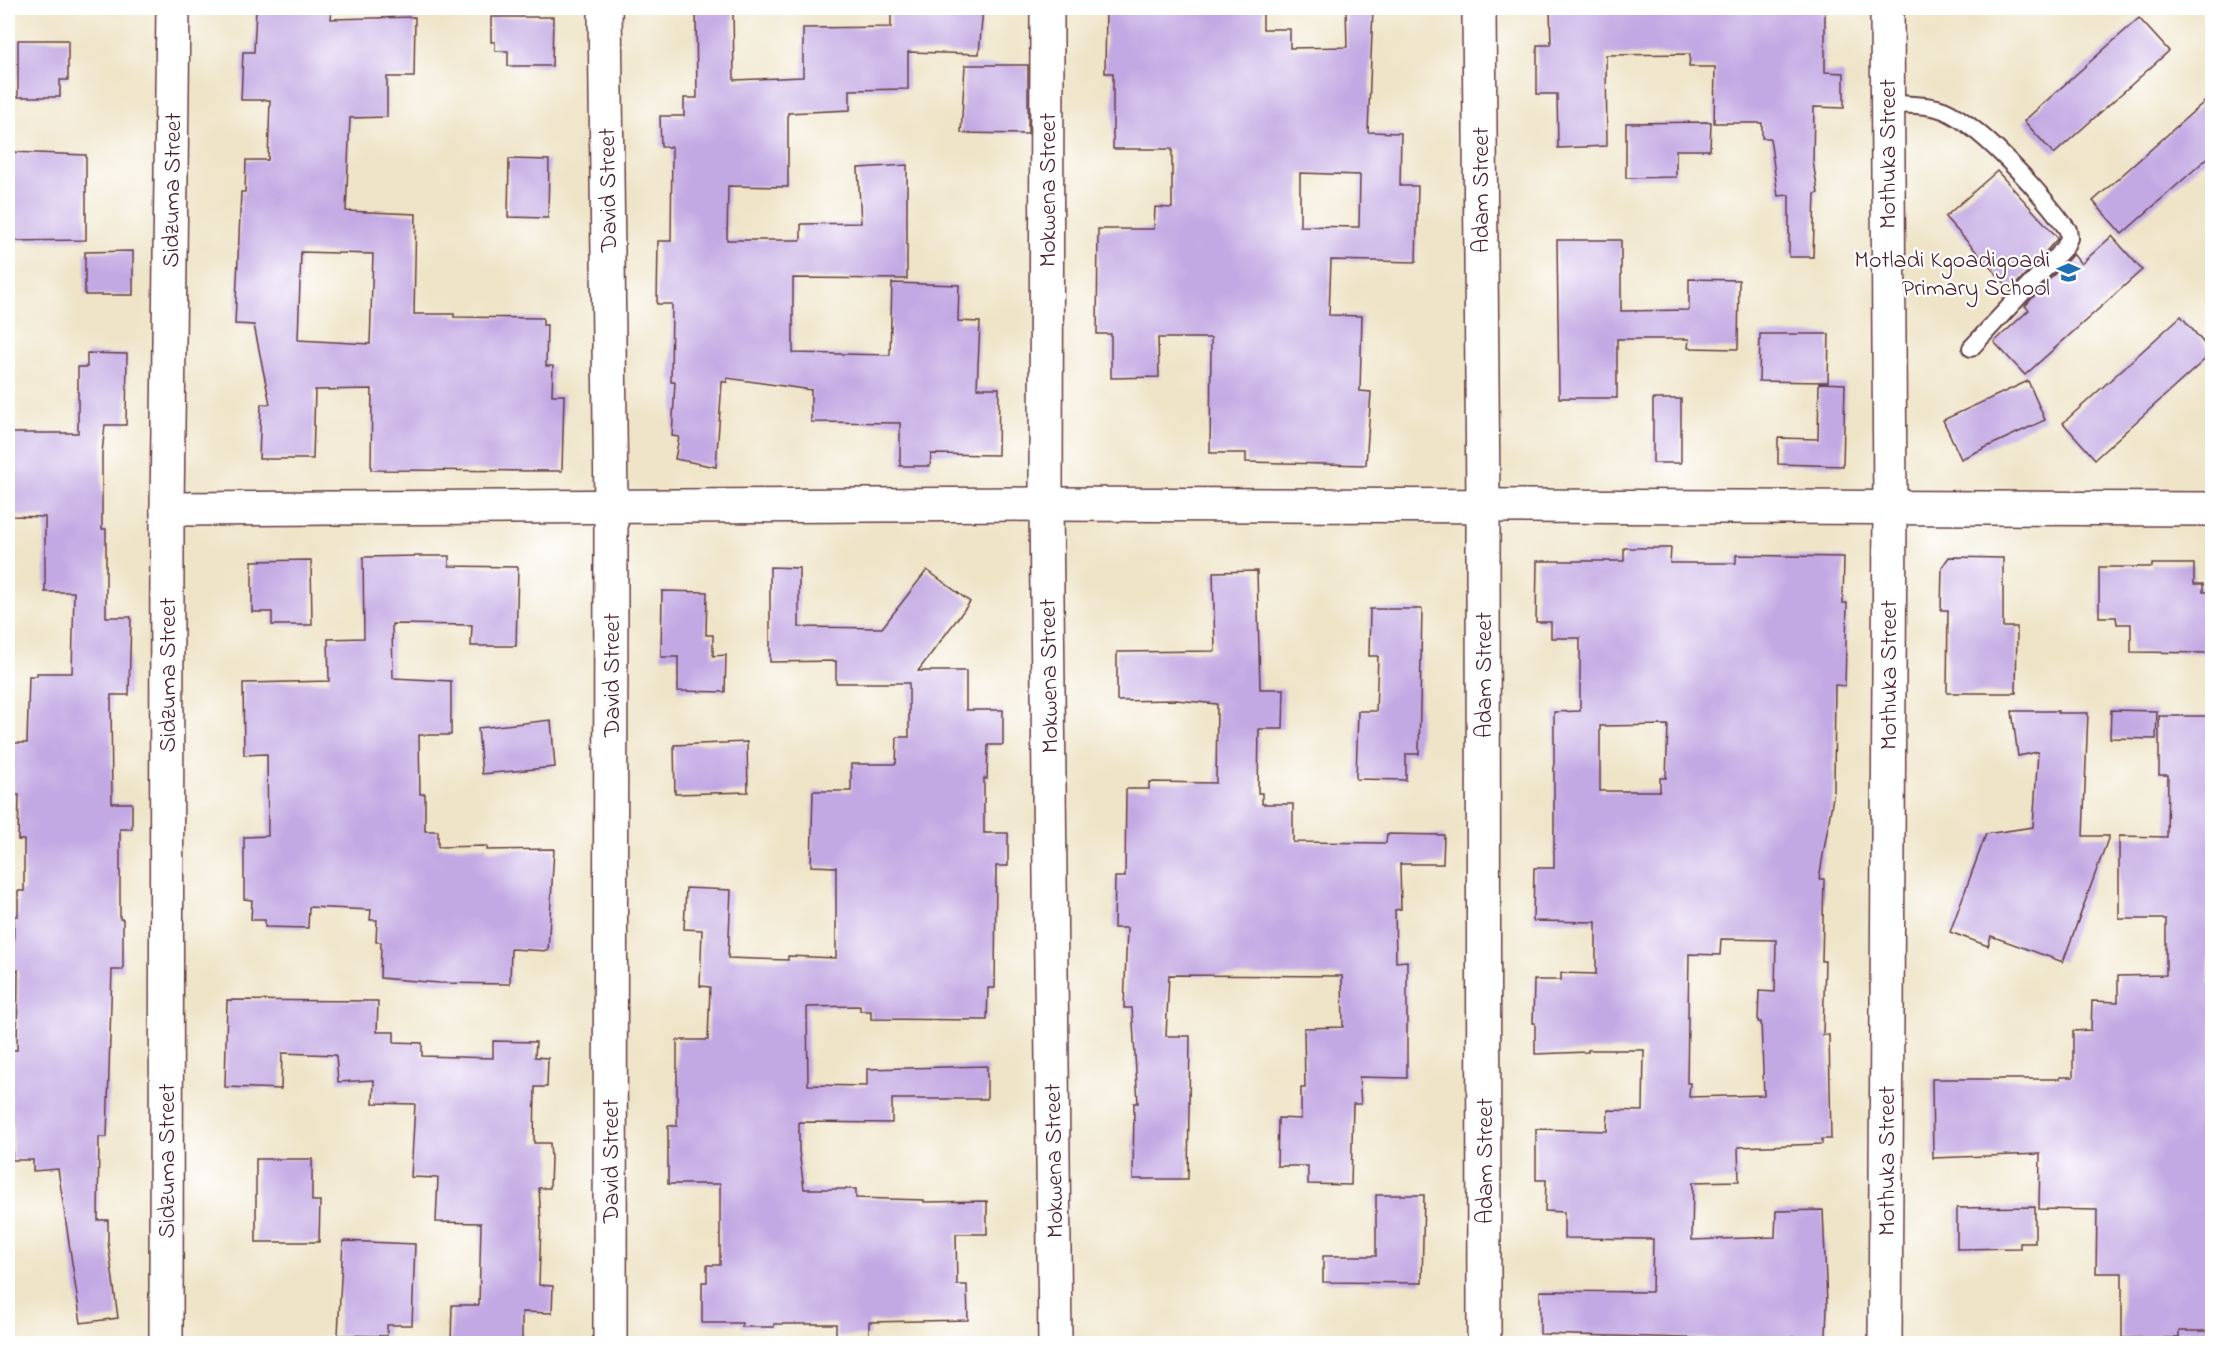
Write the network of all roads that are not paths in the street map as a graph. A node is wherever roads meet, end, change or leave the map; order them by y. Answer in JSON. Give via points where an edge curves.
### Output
{"nodes":[{"id":1,"x":173,"y":8,"type":"edge"},
{"id":2,"x":605,"y":8,"type":"edge"},
{"id":3,"x":1047,"y":8,"type":"edge"},
{"id":4,"x":1479,"y":8,"type":"edge"},
{"id":5,"x":1887,"y":8,"type":"edge"},
{"id":6,"x":1887,"y":103,"type":"junction"},
{"id":7,"x":1971,"y":348,"type":"dead end"},
{"id":8,"x":1046,"y":504,"type":"junction"},
{"id":9,"x":1483,"y":505,"type":"junction"},
{"id":10,"x":611,"y":507,"type":"junction"},
{"id":11,"x":167,"y":509,"type":"junction"},
{"id":12,"x":1890,"y":509,"type":"junction"},
{"id":13,"x":2212,"y":509,"type":"edge"},
{"id":14,"x":165,"y":1344,"type":"edge"},
{"id":15,"x":610,"y":1344,"type":"edge"},
{"id":16,"x":1055,"y":1344,"type":"edge"},
{"id":17,"x":1484,"y":1344,"type":"edge"},
{"id":18,"x":1885,"y":1344,"type":"edge"}],
"edges":[{"from":1,"to":11,"type":"street","name":"Sidzuma Street"},
{"from":2,"to":10,"type":"street","name":"David Street"},
{"from":3,"to":8,"type":"street","name":"Mokwena Street"},
{"from":4,"to":9,"type":"street","name":"Adam Street"},
{"from":5,"to":6,"type":"street","name":"Mothuka Street"},
{"from":6,"to":7,"type":"lane","via":[[1936,108],[1957,116],[2020,174],[2068,230],[2066,247]]},
{"from":6,"to":12,"type":"street","name":"Mothuka Street"},
{"from":8,"to":9,"type":"street"},
{"from":8,"to":10,"type":"street"},
{"from":8,"to":16,"type":"street","name":"Mokwena Street"},
{"from":9,"to":12,"type":"street"},
{"from":9,"to":17,"type":"street","name":"Adam Street"},
{"from":10,"to":11,"type":"street"},
{"from":10,"to":15,"type":"street","name":"David Street"},
{"from":11,"to":14,"type":"street","name":"Sidzuma Street"},
{"from":12,"to":13,"type":"street"},
{"from":12,"to":18,"type":"street","name":"Mothuka Street"}]}
